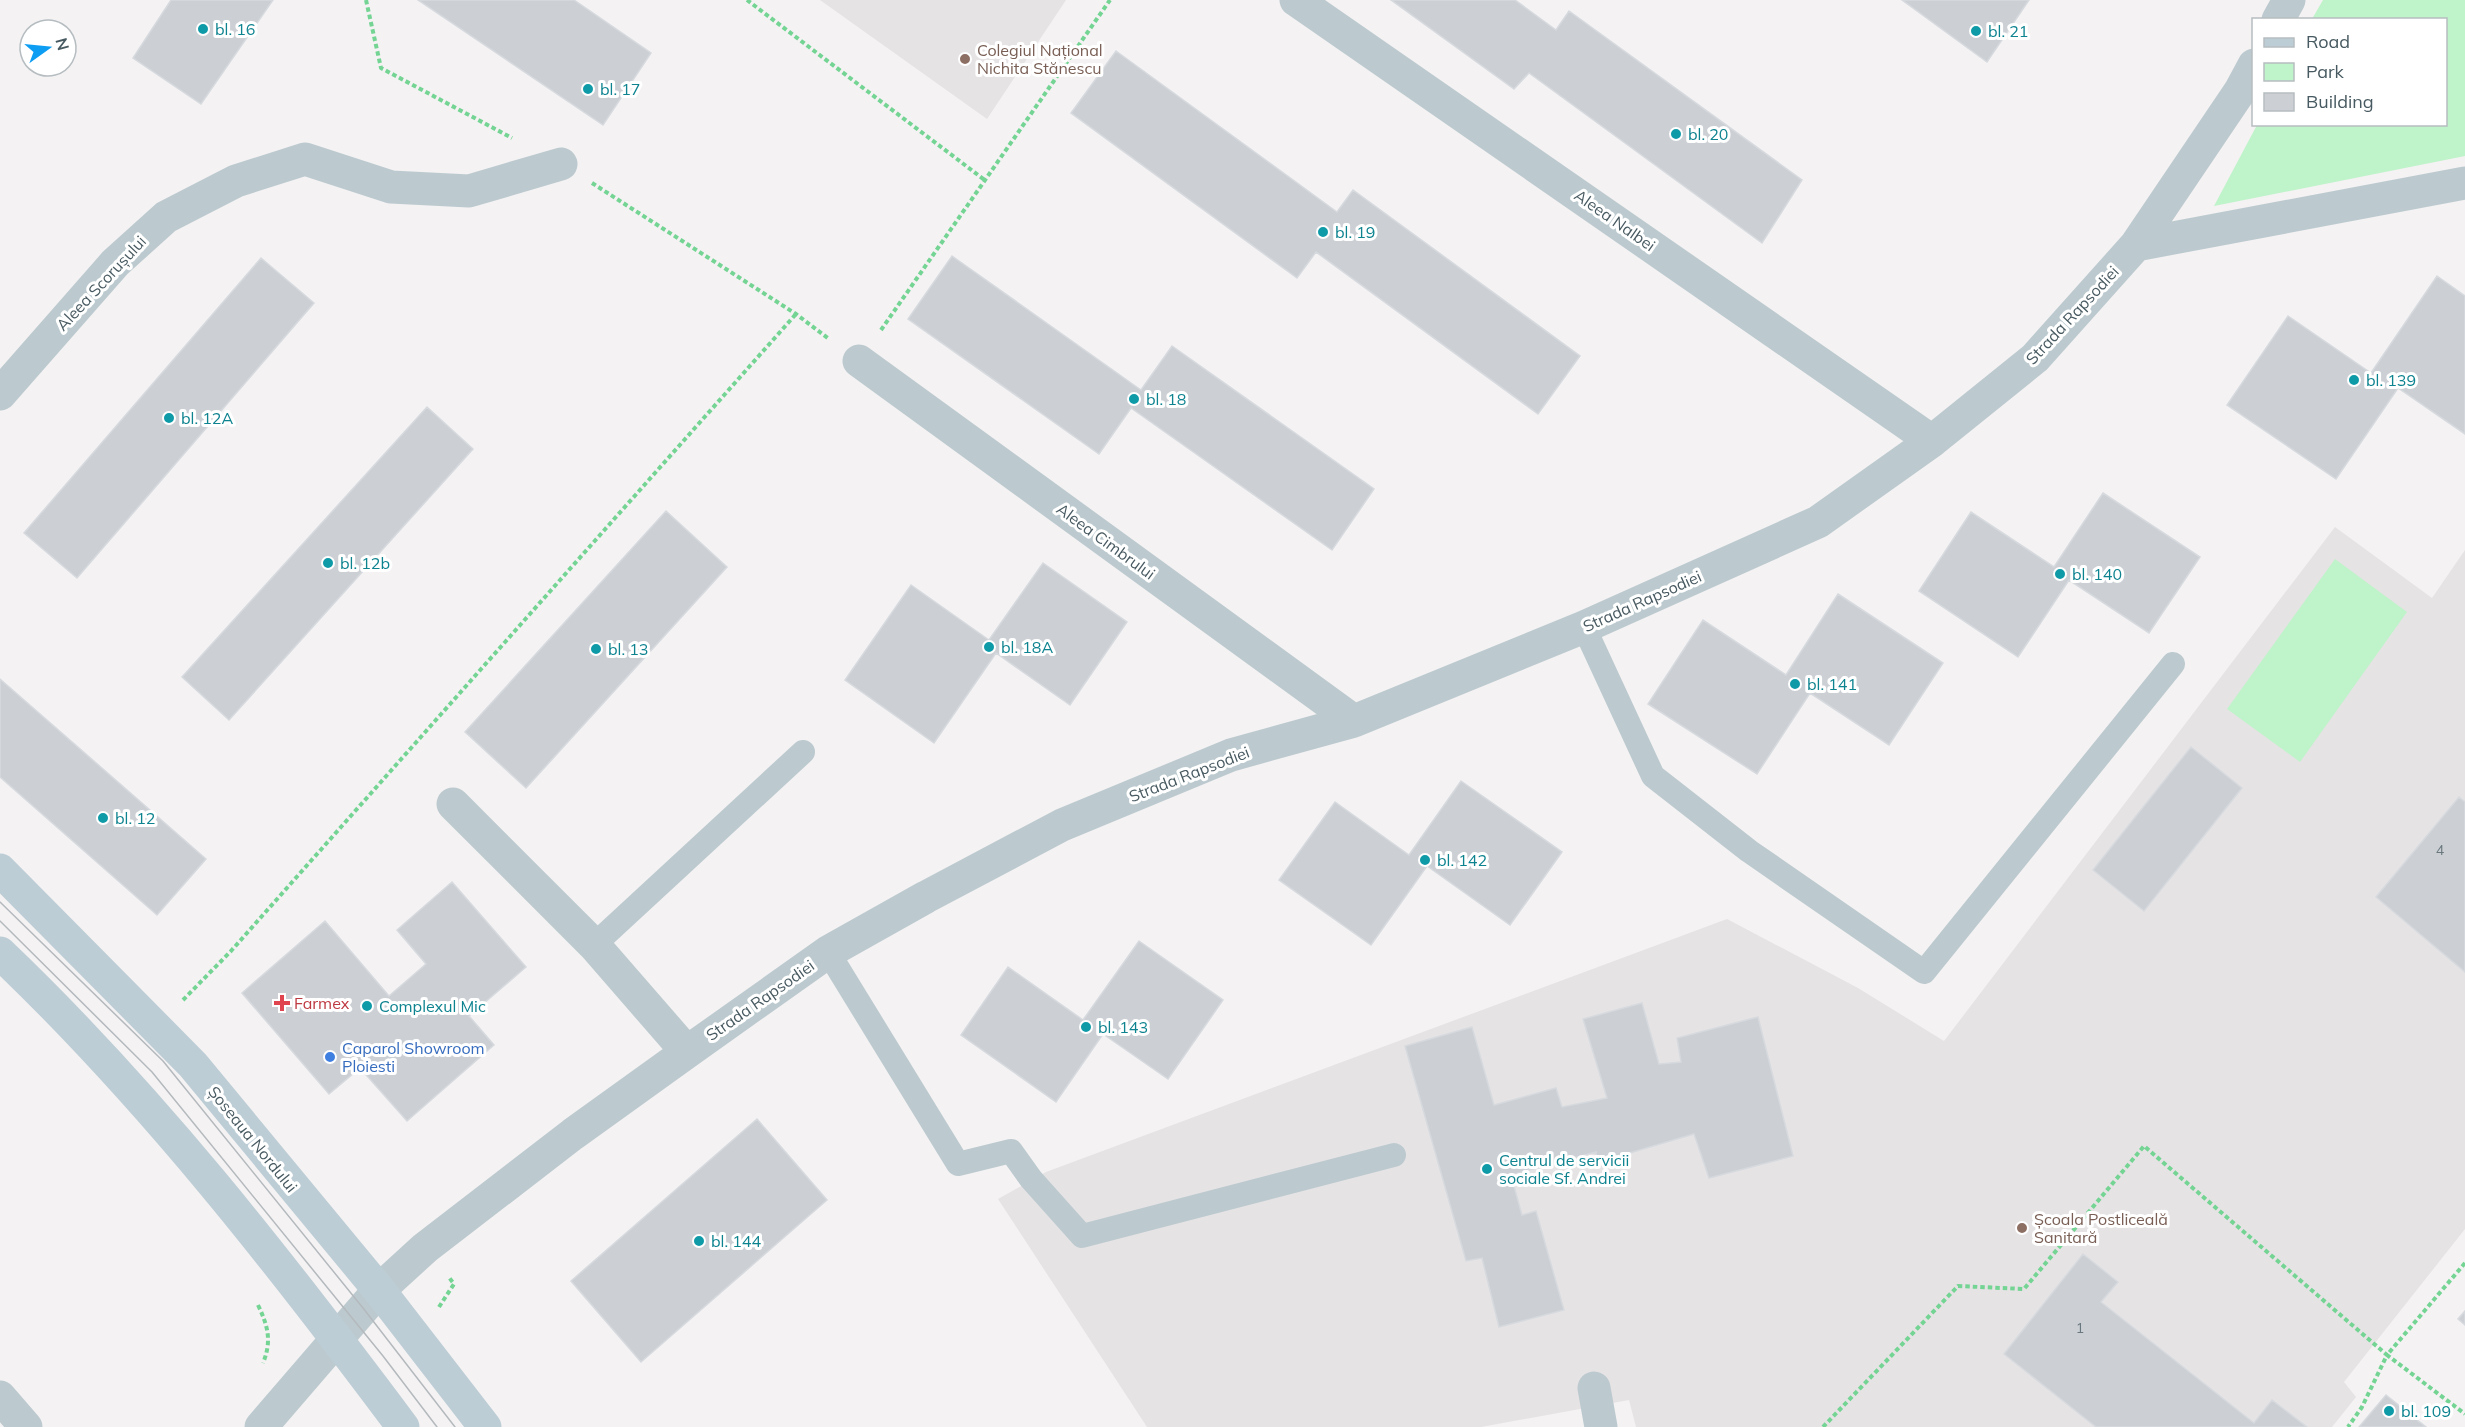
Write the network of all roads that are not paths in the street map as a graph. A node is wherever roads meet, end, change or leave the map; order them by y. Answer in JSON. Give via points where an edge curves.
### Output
{"nodes":[{"id":1,"x":1296,"y":0,"type":"edge"},
{"id":2,"x":2289,"y":0,"type":"edge"},
{"id":3,"x":2279,"y":18,"type":"edge"},
{"id":4,"x":2252,"y":67,"type":"edge"},
{"id":5,"x":561,"y":164,"type":"road end"},
{"id":6,"x":2465,"y":183,"type":"edge"},
{"id":7,"x":2136,"y":245,"type":"junction"},
{"id":8,"x":859,"y":362,"type":"road end"},
{"id":9,"x":0,"y":394,"type":"edge"},
{"id":10,"x":1932,"y":441,"type":"junction"},
{"id":11,"x":1584,"y":627,"type":"junction"},
{"id":12,"x":2174,"y":664,"type":"dead end"},
{"id":13,"x":1354,"y":721,"type":"junction"},
{"id":14,"x":803,"y":752,"type":"dead end"},
{"id":15,"x":453,"y":804,"type":"dead end"},
{"id":16,"x":0,"y":870,"type":"edge"},
{"id":17,"x":594,"y":945,"type":"junction"},
{"id":18,"x":828,"y":952,"type":"junction"},
{"id":19,"x":0,"y":953,"type":"edge"},
{"id":20,"x":687,"y":1052,"type":"junction"},
{"id":21,"x":1394,"y":1155,"type":"dead end"},
{"id":22,"x":379,"y":1290,"type":"junction"},
{"id":23,"x":336,"y":1338,"type":"junction"},
{"id":24,"x":1594,"y":1388,"type":"dead end"},
{"id":25,"x":0,"y":1397,"type":"edge"},
{"id":26,"x":26,"y":1427,"type":"edge"},
{"id":27,"x":261,"y":1427,"type":"edge"},
{"id":28,"x":403,"y":1427,"type":"edge"},
{"id":29,"x":485,"y":1427,"type":"edge"},
{"id":30,"x":1601,"y":1427,"type":"edge"}],
"edges":[{"from":1,"to":10,"type":"street","name":"Aleea Nalbei"},
{"from":2,"to":3,"type":"street"},
{"from":4,"to":7,"type":"street","name":"Strada Rapsodiei","via":[[2240,91]]},
{"from":5,"to":9,"type":"street","name":"Aleea Scorușului","via":[[470,191],[390,187],[305,159],[236,181],[166,217],[115,263]]},
{"from":6,"to":7,"type":"street"},
{"from":7,"to":10,"type":"street","name":"Strada Rapsodiei","via":[[2035,358]]},
{"from":8,"to":13,"type":"street","name":"Aleea Cimbrului"},
{"from":10,"to":11,"type":"street","name":"Strada Rapsodiei","via":[[1818,522]]},
{"from":11,"to":12,"type":"lane","via":[[1653,776],[1749,851],[1924,972]]},
{"from":11,"to":13,"type":"street","name":"Strada Rapsodiei"},
{"from":13,"to":18,"type":"street","name":"Strada Rapsodiei","via":[[1231,755],[1062,825]]},
{"from":14,"to":17,"type":"lane"},
{"from":15,"to":17,"type":"street"},
{"from":16,"to":22,"type":"main road","name":"Șoseaua Nordului","via":[[193,1065]]},
{"from":17,"to":20,"type":"street"},
{"from":18,"to":20,"type":"street","name":"Strada Rapsodiei"},
{"from":18,"to":21,"type":"lane","via":[[958,1164],[1011,1151],[1082,1236]]},
{"from":19,"to":23,"type":"main road","via":[[141,1097]]},
{"from":20,"to":22,"type":"street","name":"Strada Rapsodiei","via":[[443,1234]]},
{"from":22,"to":23,"type":"street","name":"Strada Rapsodiei"},
{"from":22,"to":29,"type":"main road","name":"Șoseaua Nordului"},
{"from":23,"to":27,"type":"street","name":"Strada Rapsodiei"},
{"from":23,"to":28,"type":"main road"},
{"from":24,"to":30,"type":"street"},
{"from":25,"to":26,"type":"street"}]}
